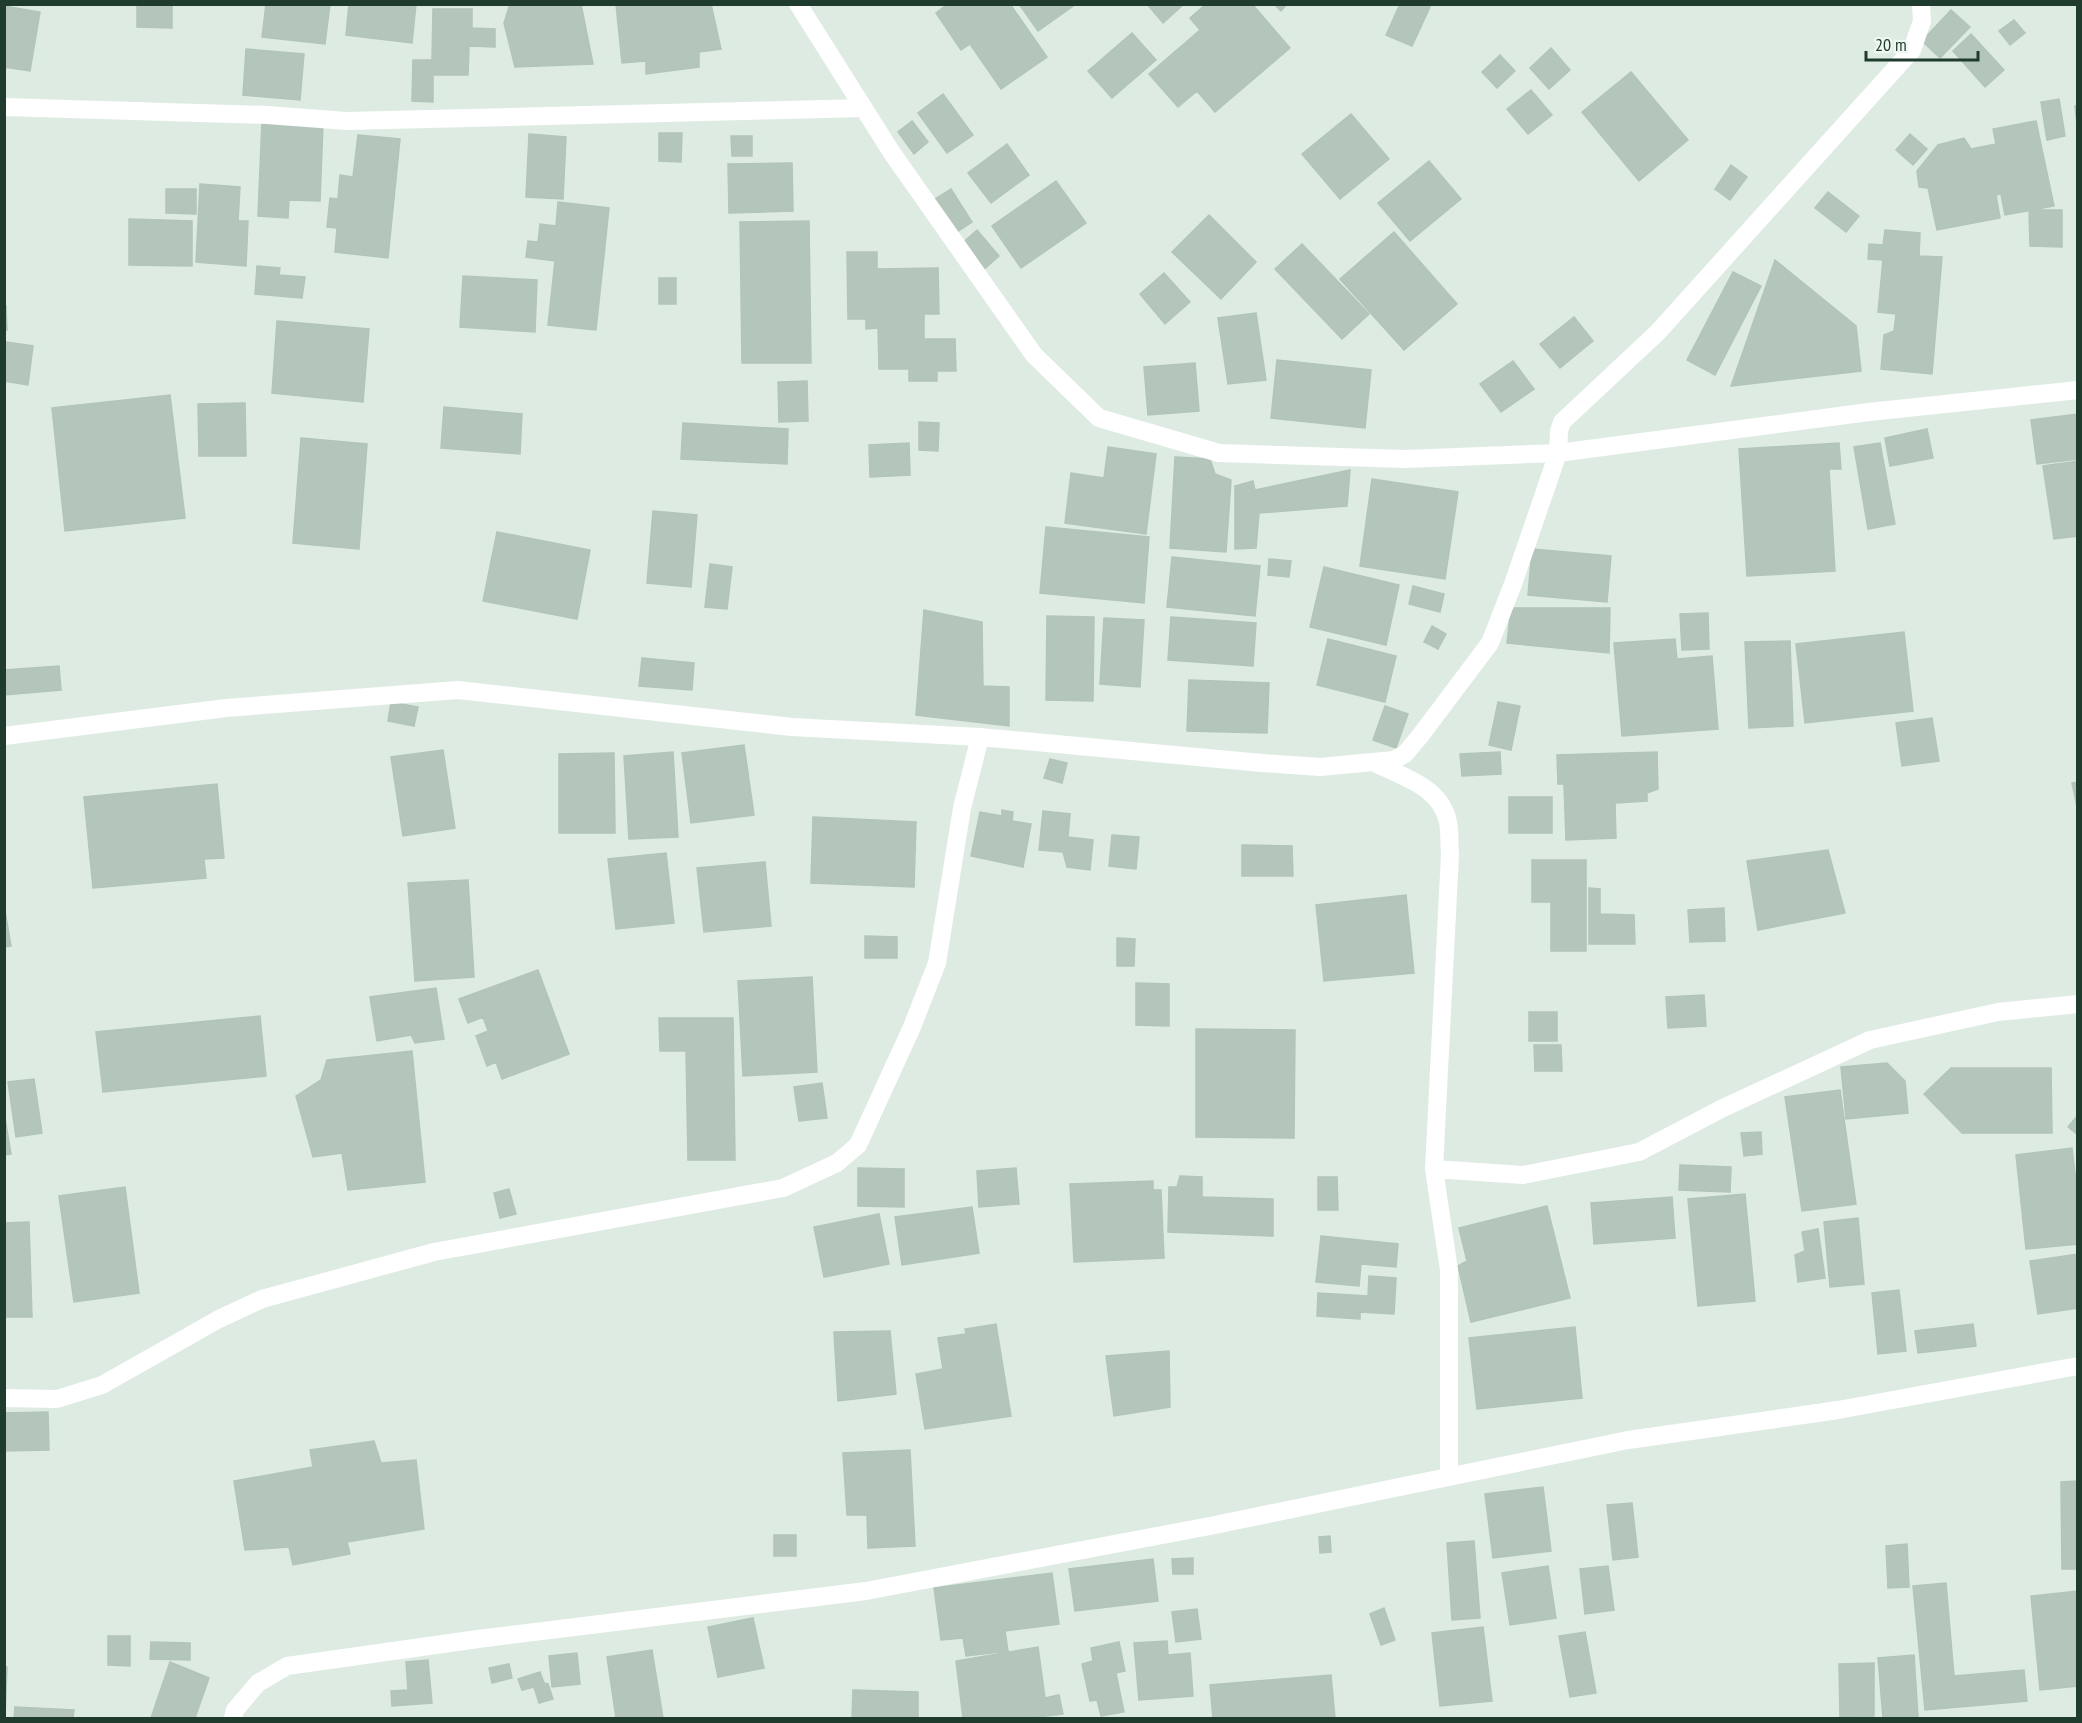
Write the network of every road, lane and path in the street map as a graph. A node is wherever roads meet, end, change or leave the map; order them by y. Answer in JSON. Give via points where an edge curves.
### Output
{"nodes":[{"id":1,"x":798,"y":4,"type":"edge"},
{"id":2,"x":1921,"y":4,"type":"edge"},
{"id":3,"x":4,"y":107,"type":"edge"},
{"id":4,"x":864,"y":108,"type":"junction"},
{"id":5,"x":2078,"y":390,"type":"edge"},
{"id":6,"x":1558,"y":453,"type":"junction"},
{"id":7,"x":4,"y":736,"type":"edge"},
{"id":8,"x":980,"y":737,"type":"junction"},
{"id":9,"x":1375,"y":763,"type":"junction"},
{"id":10,"x":2078,"y":1004,"type":"edge"},
{"id":11,"x":1434,"y":1169,"type":"junction"},
{"id":12,"x":2078,"y":1366,"type":"edge"},
{"id":13,"x":4,"y":1398,"type":"edge"},
{"id":14,"x":1449,"y":1478,"type":"junction"},
{"id":15,"x":233,"y":1719,"type":"edge"}],
"edges":[{"from":1,"to":4,"type":"street"},
{"from":2,"to":6,"type":"street","via":[[1922,21],[1912,50],[1658,332],[1562,422]]},
{"from":3,"to":4,"type":"street","via":[[347,121]]},
{"from":4,"to":6,"type":"street","via":[[1034,355],[1099,418],[1220,453],[1406,459]]},
{"from":5,"to":6,"type":"street","via":[[1869,412]]},
{"from":6,"to":9,"type":"street","via":[[1490,643],[1405,754]]},
{"from":7,"to":8,"type":"street","via":[[226,708],[458,690],[792,727]]},
{"from":8,"to":9,"type":"street","via":[[1320,767]]},
{"from":8,"to":13,"type":"street","via":[[962,808],[937,963],[858,1145],[837,1163],[783,1188],[434,1252],[262,1299],[102,1385],[57,1399]]},
{"from":9,"to":11,"type":"street","via":[[1432,793],[1439,799],[1448,821]]},
{"from":10,"to":11,"type":"street","via":[[1998,1012],[1870,1040],[1723,1108],[1640,1152],[1523,1175]]},
{"from":11,"to":14,"type":"street","via":[[1449,1270]]},
{"from":12,"to":14,"type":"street","via":[[1838,1410],[1628,1440]]},
{"from":14,"to":15,"type":"street","via":[[866,1591],[287,1666],[258,1683]]}]}
